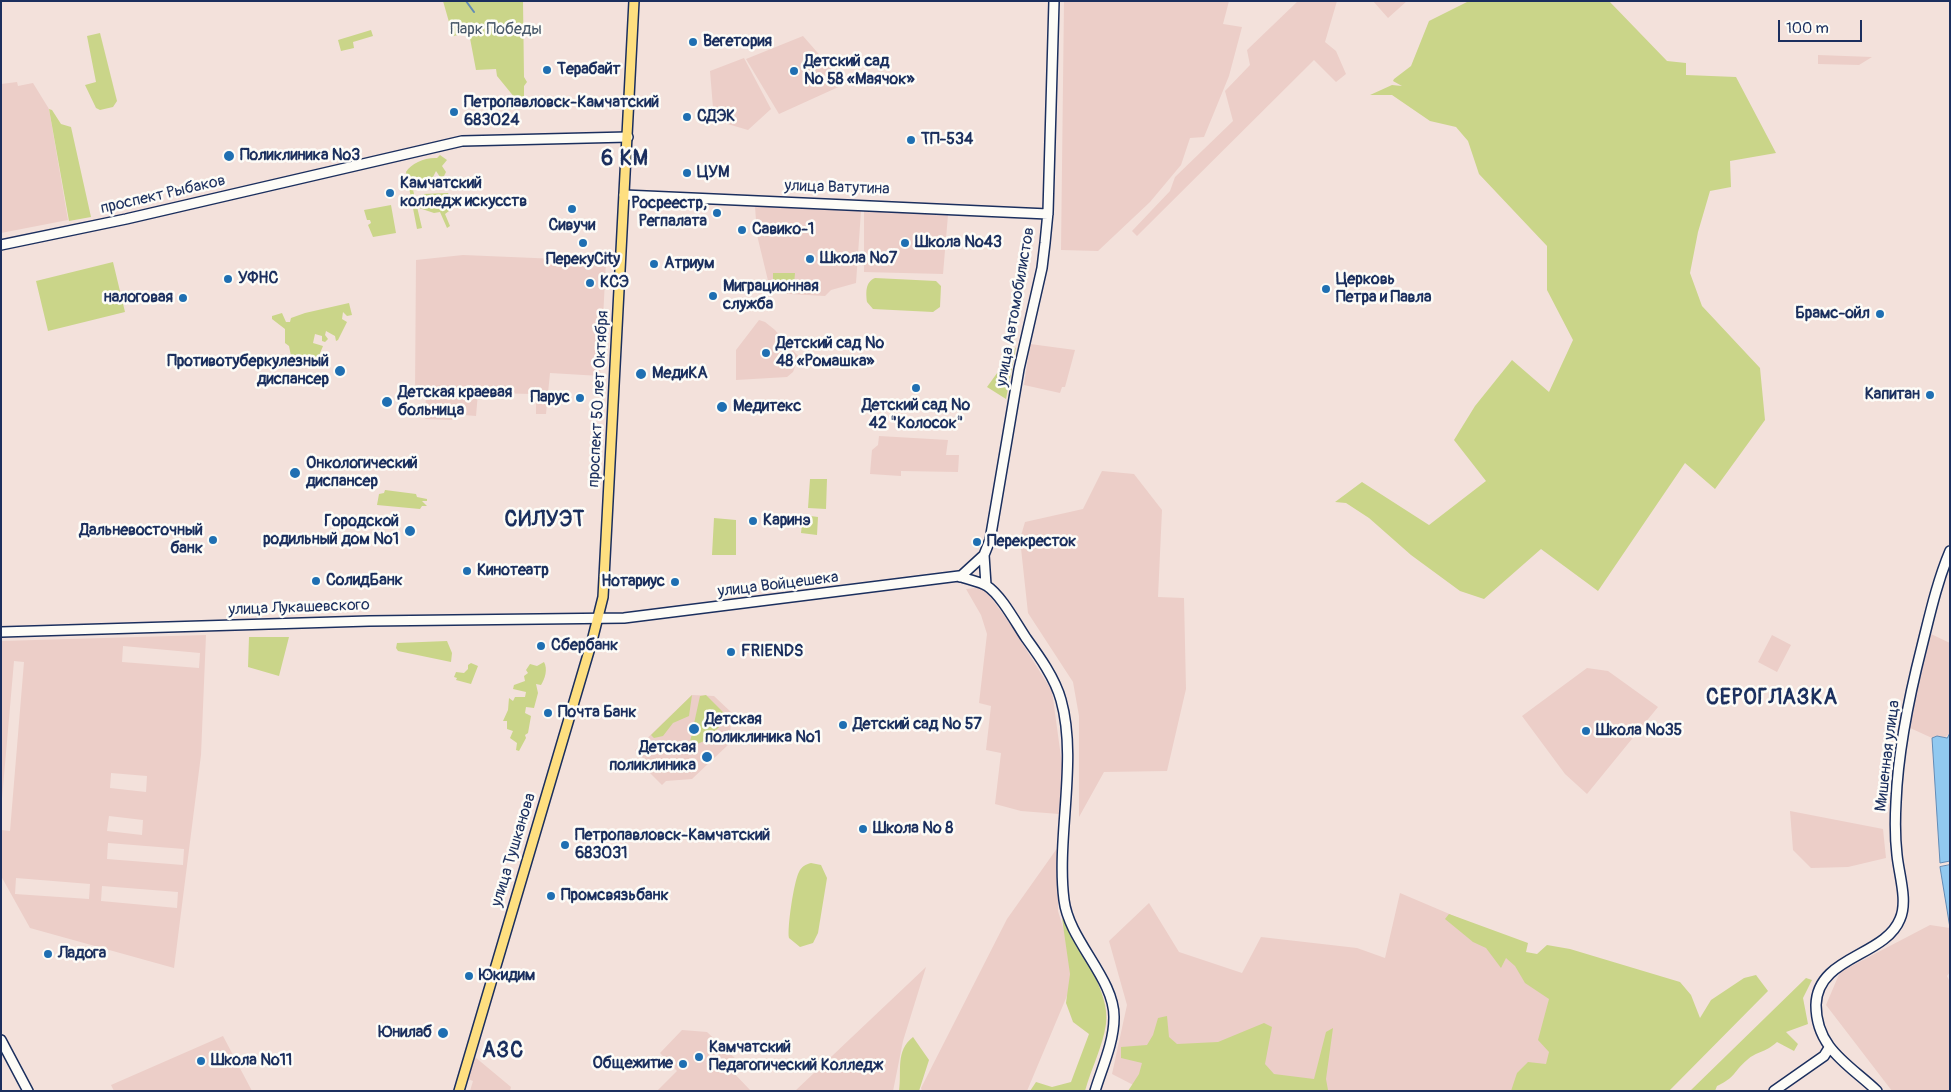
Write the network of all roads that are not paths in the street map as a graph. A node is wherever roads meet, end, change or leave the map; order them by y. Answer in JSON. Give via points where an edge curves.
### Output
{"nodes":[{"id":1,"x":634,"y":1,"type":"edge"},
{"id":2,"x":1054,"y":1,"type":"edge"},
{"id":3,"x":628,"y":137,"type":"junction"},
{"id":4,"x":624,"y":196,"type":"junction"},
{"id":5,"x":1048,"y":214,"type":"junction"},
{"id":6,"x":1,"y":246,"type":"edge"},
{"id":7,"x":1950,"y":551,"type":"edge"},
{"id":8,"x":984,"y":555,"type":"junction"},
{"id":9,"x":960,"y":577,"type":"junction"},
{"id":10,"x":986,"y":585,"type":"junction"},
{"id":11,"x":598,"y":618,"type":"junction"},
{"id":12,"x":1,"y":632,"type":"edge"},
{"id":13,"x":1,"y":1040,"type":"edge"},
{"id":14,"x":1829,"y":1048,"type":"junction"},
{"id":15,"x":460,"y":1087,"type":"edge"},
{"id":16,"x":28,"y":1091,"type":"edge"},
{"id":17,"x":454,"y":1091,"type":"edge"},
{"id":18,"x":1095,"y":1091,"type":"edge"},
{"id":19,"x":1774,"y":1091,"type":"edge"},
{"id":20,"x":1877,"y":1091,"type":"edge"}],
"edges":[{"from":1,"to":3,"type":"main road","name":"проспект 50 лет Октября"},
{"from":2,"to":5,"type":"main road","name":"улица Автомобилистов"},
{"from":3,"to":4,"type":"main road","name":"проспект 50 лет Октября"},
{"from":3,"to":6,"type":"main road","name":"проспект Рыбаков","via":[[462,141]]},
{"from":4,"to":5,"type":"main road","name":"улица Ватутина"},
{"from":4,"to":11,"type":"main road","name":"проспект 50 лет Октября","via":[[604,591]]},
{"from":5,"to":8,"type":"main road","name":"улица Автомобилистов","via":[[1042,268],[1022,352],[992,531]]},
{"from":7,"to":14,"type":"main road","name":"Мишенная улица","via":[[1932,604],[1915,672],[1898,770],[1895,820],[1902,914],[1890,934],[1832,972],[1822,984],[1816,1009]]},
{"from":8,"to":9,"type":"main road","name":"улица Автомобилистов"},
{"from":8,"to":10,"type":"main road","name":"улица Автомобилистов"},
{"from":9,"to":10,"type":"main road"},
{"from":9,"to":11,"type":"main road","name":"улица Войцешека","via":[[678,613]]},
{"from":10,"to":18,"type":"main road","via":[[1032,647],[1056,686],[1062,706],[1066,746],[1064,903],[1073,929],[1109,994],[1114,1013],[1111,1037]]},
{"from":11,"to":12,"type":"main road","name":"улица Лукашевского"},
{"from":11,"to":15,"type":"main road","name":"улица Тушканова"},
{"from":13,"to":16,"type":"main road"},
{"from":14,"to":19,"type":"main road","via":[[1824,1056]]},
{"from":14,"to":20,"type":"main road"},
{"from":15,"to":17,"type":"main road"}]}
